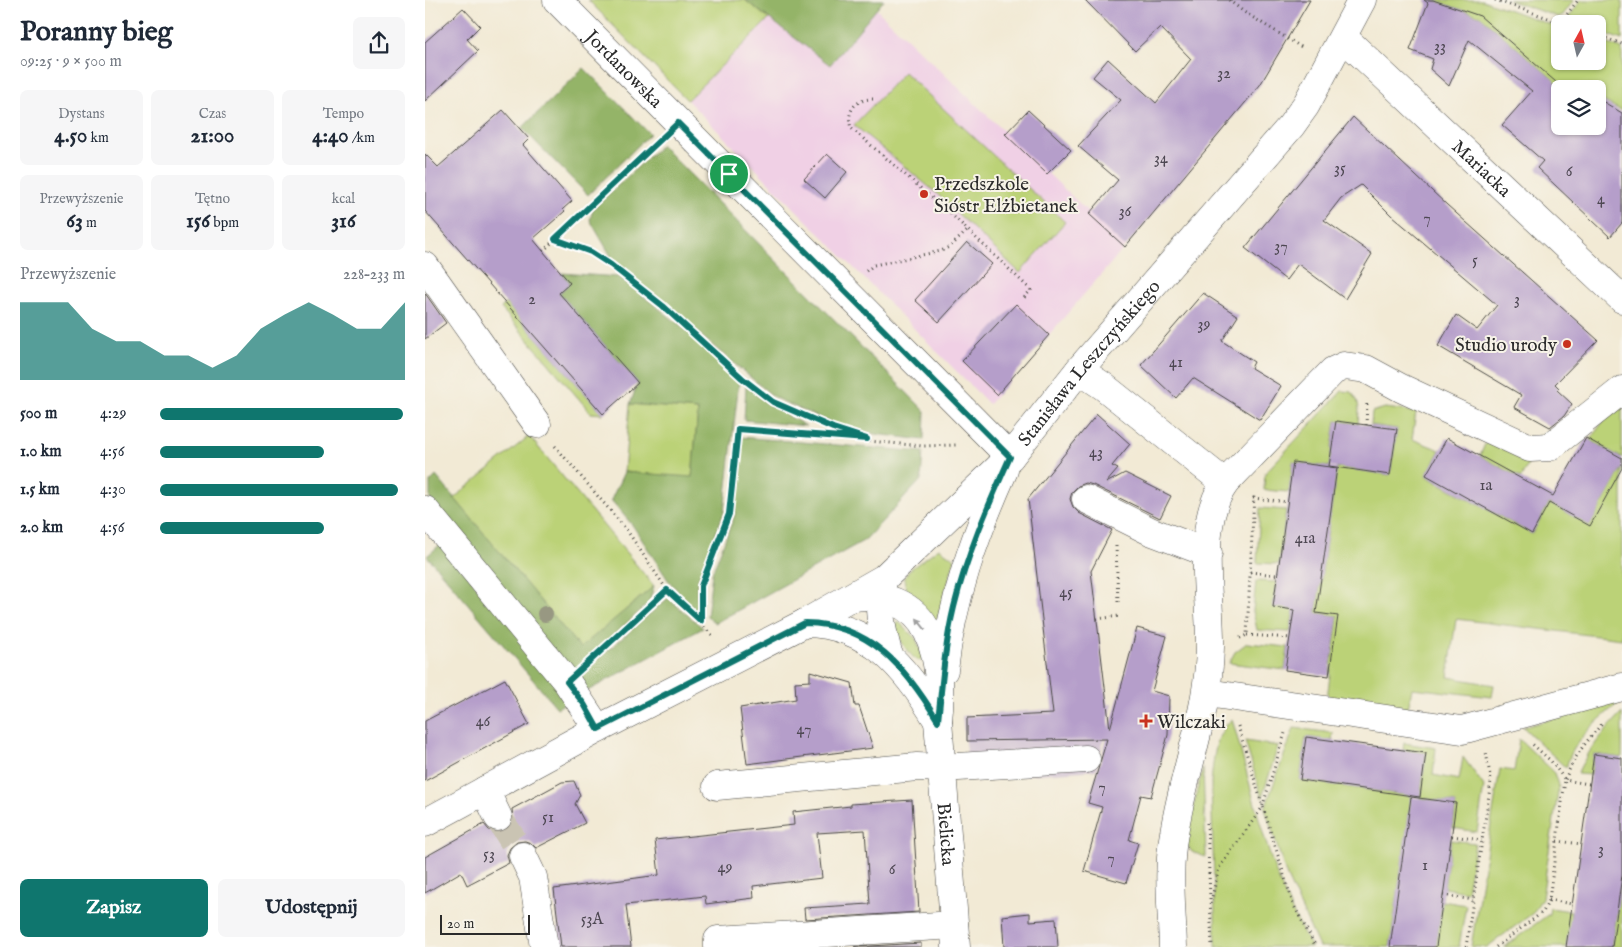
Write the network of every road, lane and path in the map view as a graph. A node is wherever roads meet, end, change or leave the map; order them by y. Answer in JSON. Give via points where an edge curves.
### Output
{"nodes":[{"id":1,"x":557,"y":0,"type":"edge"},
{"id":2,"x":1229,"y":0,"type":"edge"},
{"id":3,"x":1362,"y":0,"type":"edge"},
{"id":4,"x":1495,"y":0,"type":"edge"},
{"id":5,"x":1578,"y":0,"type":"edge"},
{"id":6,"x":1569,"y":15,"type":"edge"},
{"id":7,"x":1551,"y":19,"type":"edge"},
{"id":8,"x":1343,"y":38,"type":"junction"},
{"id":9,"x":1606,"y":38,"type":"edge"},
{"id":10,"x":1622,"y":44,"type":"edge"},
{"id":11,"x":1329,"y":63,"type":"junction"},
{"id":12,"x":873,"y":99,"type":"dead end"},
{"id":13,"x":678,"y":123,"type":"junction"},
{"id":14,"x":969,"y":230,"type":"junction"},
{"id":15,"x":555,"y":239,"type":"junction"},
{"id":16,"x":543,"y":251,"type":"dead end"},
{"id":17,"x":425,"y":266,"type":"edge"},
{"id":18,"x":860,"y":275,"type":"dead end"},
{"id":19,"x":1023,"y":299,"type":"dead end"},
{"id":20,"x":1622,"y":299,"type":"edge"},
{"id":21,"x":1079,"y":370,"type":"junction"},
{"id":22,"x":1622,"y":390,"type":"edge"},
{"id":23,"x":1367,"y":399,"type":"dead end"},
{"id":24,"x":537,"y":424,"type":"joint"},
{"id":25,"x":1366,"y":425,"type":"dead end"},
{"id":26,"x":867,"y":439,"type":"junction"},
{"id":27,"x":965,"y":445,"type":"dead end"},
{"id":28,"x":1010,"y":457,"type":"junction"},
{"id":29,"x":1225,"y":483,"type":"junction"},
{"id":30,"x":1254,"y":490,"type":"dead end"},
{"id":31,"x":1253,"y":498,"type":"junction"},
{"id":32,"x":1086,"y":499,"type":"dead end"},
{"id":33,"x":1287,"y":502,"type":"dead end"},
{"id":34,"x":425,"y":510,"type":"edge"},
{"id":35,"x":1124,"y":550,"type":"dead end"},
{"id":36,"x":1208,"y":553,"type":"junction"},
{"id":37,"x":1250,"y":572,"type":"junction"},
{"id":38,"x":1277,"y":575,"type":"dead end"},
{"id":39,"x":881,"y":587,"type":"junction"},
{"id":40,"x":667,"y":590,"type":"junction"},
{"id":41,"x":1118,"y":602,"type":"dead end"},
{"id":42,"x":1119,"y":616,"type":"dead end"},
{"id":43,"x":1097,"y":619,"type":"dead end"},
{"id":44,"x":701,"y":621,"type":"junction"},
{"id":45,"x":805,"y":623,"type":"junction"},
{"id":46,"x":713,"y":635,"type":"dead end"},
{"id":47,"x":1247,"y":635,"type":"junction"},
{"id":48,"x":1289,"y":638,"type":"dead end"},
{"id":49,"x":1235,"y":640,"type":"dead end"},
{"id":50,"x":889,"y":656,"type":"junction"},
{"id":51,"x":567,"y":682,"type":"junction"},
{"id":52,"x":1622,"y":687,"type":"edge"},
{"id":53,"x":1217,"y":694,"type":"junction"},
{"id":54,"x":939,"y":710,"type":"junction"},
{"id":55,"x":1493,"y":722,"type":"junction"},
{"id":56,"x":1604,"y":722,"type":"dead end"},
{"id":57,"x":598,"y":729,"type":"junction"},
{"id":58,"x":1286,"y":730,"type":"dead end"},
{"id":59,"x":1086,"y":759,"type":"dead end"},
{"id":60,"x":942,"y":768,"type":"junction"},
{"id":61,"x":1565,"y":780,"type":"junction"},
{"id":62,"x":1589,"y":784,"type":"dead end"},
{"id":63,"x":717,"y":786,"type":"dead end"},
{"id":64,"x":485,"y":790,"type":"junction"},
{"id":65,"x":1262,"y":808,"type":"junction"},
{"id":66,"x":499,"y":817,"type":"tunnel mouth"},
{"id":67,"x":1207,"y":818,"type":"dead end"},
{"id":68,"x":425,"y":823,"type":"edge"},
{"id":69,"x":1452,"y":836,"type":"dead end"},
{"id":70,"x":1482,"y":840,"type":"junction"},
{"id":71,"x":1557,"y":841,"type":"junction"},
{"id":72,"x":1581,"y":844,"type":"dead end"},
{"id":73,"x":523,"y":856,"type":"tunnel mouth"},
{"id":74,"x":1443,"y":895,"type":"dead end"},
{"id":75,"x":1473,"y":900,"type":"junction"},
{"id":76,"x":1549,"y":900,"type":"junction"},
{"id":77,"x":1572,"y":904,"type":"dead end"},
{"id":78,"x":1209,"y":906,"type":"junction"},
{"id":79,"x":955,"y":936,"type":"edge"},
{"id":80,"x":544,"y":947,"type":"edge"},
{"id":81,"x":719,"y":947,"type":"edge"},
{"id":82,"x":1173,"y":947,"type":"edge"},
{"id":83,"x":1211,"y":947,"type":"edge"},
{"id":84,"x":1316,"y":947,"type":"edge"},
{"id":85,"x":1466,"y":947,"type":"edge"},
{"id":86,"x":1496,"y":947,"type":"edge"}],
"edges":[{"from":1,"to":13,"type":"street","name":"Jordanowska"},
{"from":2,"to":11,"type":"path"},
{"from":3,"to":8,"type":"street","name":"Stanisława Leszczyńskiego"},
{"from":4,"to":7,"type":"path"},
{"from":5,"to":6,"type":"path"},
{"from":8,"to":11,"type":"street","name":"Stanisława Leszczyńskiego"},
{"from":8,"to":20,"type":"street","name":"Mariacka"},
{"from":9,"to":10,"type":"path"},
{"from":11,"to":21,"type":"street","name":"Stanisława Leszczyńskiego","via":[[1307,105],[1291,126]]},
{"from":12,"to":14,"type":"path","via":[[858,102],[851,110],[848,119],[851,128]]},
{"from":13,"to":15,"type":"path"},
{"from":13,"to":28,"type":"street","name":"Jordanowska"},
{"from":14,"to":18,"type":"path","via":[[941,251],[874,265]]},
{"from":14,"to":19,"type":"path","via":[[1031,290]]},
{"from":15,"to":16,"type":"path"},
{"from":15,"to":26,"type":"path","via":[[591,252],[611,265],[773,402]]},
{"from":17,"to":24,"type":"street"},
{"from":21,"to":28,"type":"street","name":"Stanisława Leszczyńskiego"},
{"from":21,"to":29,"type":"street"},
{"from":22,"to":29,"type":"street","via":[[1550,447],[1540,449],[1521,444],[1366,369],[1344,366],[1333,371]]},
{"from":23,"to":25,"type":"path"},
{"from":24,"to":40,"type":"path","via":[[626,529]]},
{"from":26,"to":27,"type":"path","via":[[923,446]]},
{"from":26,"to":44,"type":"path","via":[[738,429],[729,514],[701,586]]},
{"from":28,"to":39,"type":"street","name":"Stanisława Leszczyńskiego"},
{"from":28,"to":54,"type":"street","via":[[969,556],[947,642]]},
{"from":29,"to":36,"type":"street","via":[[1215,497],[1210,515]]},
{"from":30,"to":31,"type":"path"},
{"from":31,"to":33,"type":"path"},
{"from":31,"to":37,"type":"path"},
{"from":32,"to":36,"type":"street","via":[[1149,531]]},
{"from":34,"to":51,"type":"street"},
{"from":35,"to":41,"type":"path","via":[[1115,546]]},
{"from":36,"to":53,"type":"street","via":[[1210,646]]},
{"from":37,"to":38,"type":"path"},
{"from":37,"to":47,"type":"path"},
{"from":39,"to":45,"type":"street","name":"Bielicka","via":[[849,598]]},
{"from":39,"to":50,"type":"street","via":[[881,628]]},
{"from":54,"to":39,"type":"street","name":"Bielicka","one_way":true,"via":[[935,655],[929,633]]},
{"from":40,"to":44,"type":"path"},
{"from":40,"to":51,"type":"path"},
{"from":42,"to":43,"type":"path"},
{"from":44,"to":46,"type":"path"},
{"from":45,"to":50,"type":"street","name":"Bielicka","via":[[825,623],[848,629]]},
{"from":45,"to":57,"type":"street"},
{"from":47,"to":48,"type":"path"},
{"from":47,"to":49,"type":"path"},
{"from":50,"to":54,"type":"street","name":"Bielicka"},
{"from":51,"to":57,"type":"street"},
{"from":52,"to":55,"type":"street"},
{"from":53,"to":55,"type":"street","via":[[1462,730]]},
{"from":53,"to":65,"type":"path","via":[[1226,701],[1235,716]]},
{"from":53,"to":82,"type":"street","via":[[1173,837]]},
{"from":54,"to":60,"type":"street","name":"Bielicka"},
{"from":55,"to":61,"type":"path","via":[[1551,761]]},
{"from":55,"to":70,"type":"path","via":[[1491,781]]},
{"from":56,"to":61,"type":"path","via":[[1587,740]]},
{"from":57,"to":64,"type":"street"},
{"from":58,"to":65,"type":"path"},
{"from":59,"to":60,"type":"street"},
{"from":60,"to":63,"type":"street","via":[[917,767]]},
{"from":60,"to":79,"type":"street","name":"Bielicka"},
{"from":61,"to":62,"type":"path"},
{"from":61,"to":71,"type":"path"},
{"from":64,"to":66,"type":"street"},
{"from":64,"to":68,"type":"street"},
{"from":65,"to":78,"type":"path","via":[[1219,868]]},
{"from":65,"to":84,"type":"path","via":[[1293,904]]},
{"from":67,"to":78,"type":"path"},
{"from":69,"to":70,"type":"path"},
{"from":70,"to":75,"type":"path"},
{"from":71,"to":72,"type":"path"},
{"from":71,"to":76,"type":"path"},
{"from":73,"to":80,"type":"street","via":[[533,878]]},
{"from":74,"to":75,"type":"path"},
{"from":75,"to":85,"type":"path"},
{"from":76,"to":77,"type":"path"},
{"from":76,"to":86,"type":"path","via":[[1543,912]]},
{"from":78,"to":83,"type":"path"},
{"from":79,"to":81,"type":"street","via":[[718,940]]}]}
